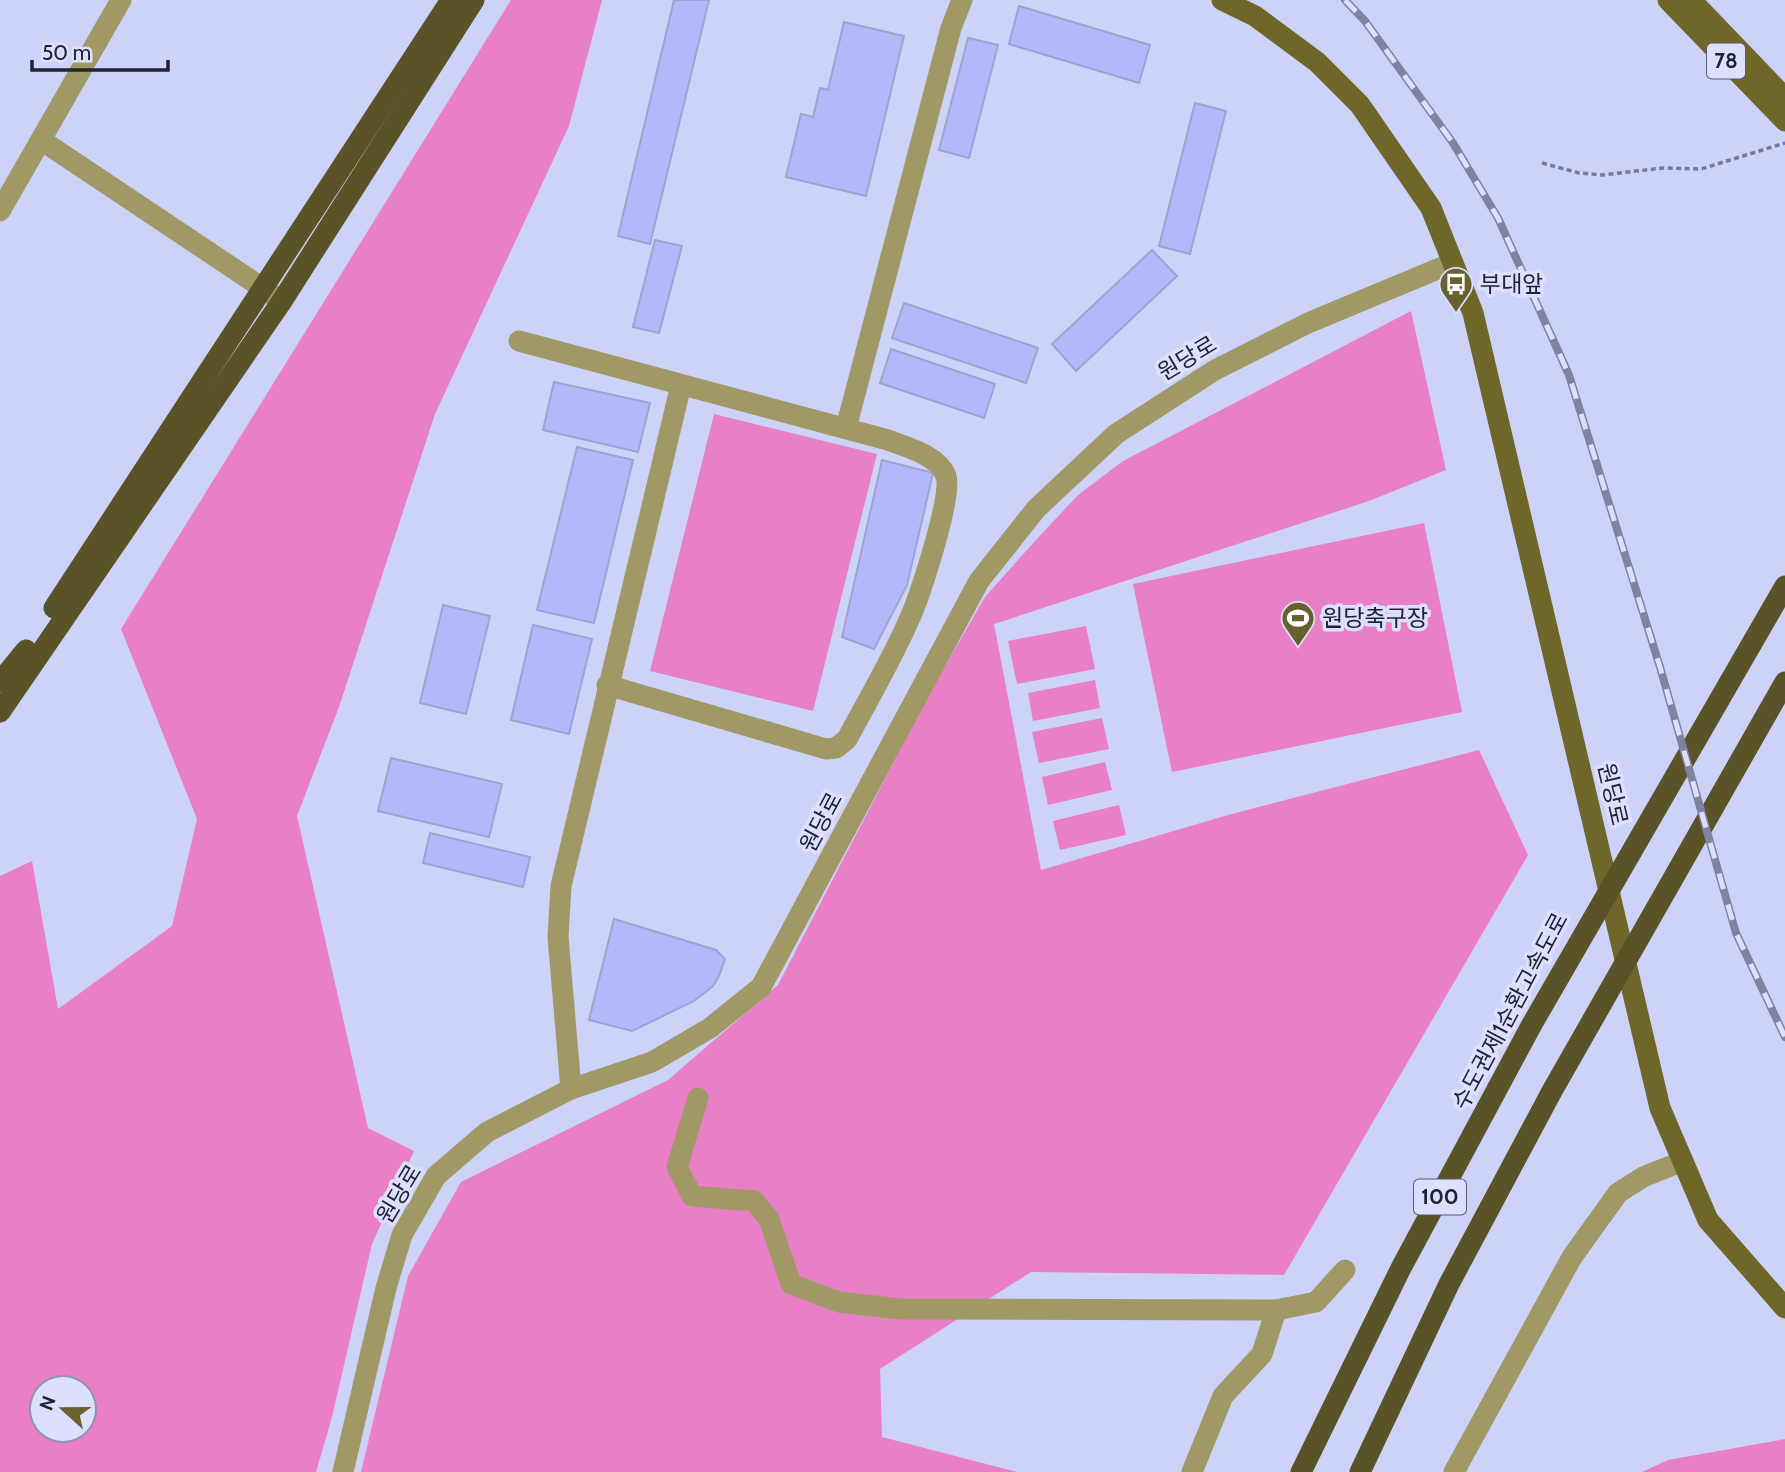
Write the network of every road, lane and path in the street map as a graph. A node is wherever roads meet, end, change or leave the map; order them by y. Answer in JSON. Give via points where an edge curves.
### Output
{"nodes":[{"id":1,"x":121,"y":0,"type":"edge"},
{"id":2,"x":451,"y":0,"type":"edge"},
{"id":3,"x":474,"y":0,"type":"edge"},
{"id":4,"x":962,"y":0,"type":"edge"},
{"id":5,"x":1222,"y":0,"type":"edge"},
{"id":6,"x":1668,"y":0,"type":"edge"},
{"id":7,"x":1691,"y":0,"type":"edge"},
{"id":8,"x":1785,"y":98,"type":"edge"},
{"id":9,"x":1785,"y":121,"type":"edge"},
{"id":10,"x":41,"y":140,"type":"junction"},
{"id":11,"x":1785,"y":142,"type":"edge"},
{"id":12,"x":1542,"y":163,"type":"dead end"},
{"id":13,"x":0,"y":211,"type":"edge"},
{"id":14,"x":1452,"y":263,"type":"junction"},
{"id":15,"x":264,"y":289,"type":"junction"},
{"id":16,"x":282,"y":301,"type":"junction"},
{"id":17,"x":519,"y":341,"type":"dead end"},
{"id":18,"x":681,"y":384,"type":"junction"},
{"id":19,"x":846,"y":428,"type":"junction"},
{"id":20,"x":1785,"y":586,"type":"edge"},
{"id":21,"x":32,"y":653,"type":"junction"},
{"id":22,"x":0,"y":682,"type":"edge"},
{"id":23,"x":1785,"y":682,"type":"edge"},
{"id":24,"x":607,"y":685,"type":"junction"},
{"id":25,"x":0,"y":689,"type":"edge"},
{"id":26,"x":0,"y":712,"type":"edge"},
{"id":27,"x":0,"y":722,"type":"edge"},
{"id":28,"x":571,"y":1089,"type":"junction"},
{"id":29,"x":698,"y":1098,"type":"dead end"},
{"id":30,"x":1683,"y":1161,"type":"junction"},
{"id":31,"x":1345,"y":1270,"type":"dead end"},
{"id":32,"x":1785,"y":1308,"type":"edge"},
{"id":33,"x":1276,"y":1310,"type":"junction"},
{"id":34,"x":343,"y":1472,"type":"edge"},
{"id":35,"x":1192,"y":1472,"type":"edge"},
{"id":36,"x":1301,"y":1472,"type":"edge"},
{"id":37,"x":1360,"y":1472,"type":"edge"},
{"id":38,"x":1454,"y":1472,"type":"edge"}],
"edges":[{"from":1,"to":10,"type":"street"},
{"from":2,"to":15,"type":"highway"},
{"from":3,"to":16,"type":"highway"},
{"from":4,"to":19,"type":"street"},
{"from":5,"to":14,"type":"main road","name":"원당로","via":[[1255,16],[1317,62],[1360,105],[1431,208]]},
{"from":6,"to":9,"type":"main road","number":"78"},
{"from":7,"to":8,"type":"main road","number":"78"},
{"from":10,"to":13,"type":"street"},
{"from":10,"to":15,"type":"street"},
{"from":11,"to":12,"type":"path","via":[[1701,169],[1602,175]]},
{"from":14,"to":28,"type":"street","name":"원당로","via":[[1308,323],[1215,370],[1116,434],[1086,462],[1037,509],[979,580],[761,987],[710,1028],[652,1062]]},
{"from":14,"to":30,"type":"main road","name":"원당로","via":[[1473,313],[1660,1108]]},
{"from":15,"to":16,"type":"street"},
{"from":15,"to":21,"type":"highway"},
{"from":16,"to":21,"type":"highway"},
{"from":17,"to":18,"type":"street"},
{"from":18,"to":19,"type":"street"},
{"from":18,"to":24,"type":"street"},
{"from":19,"to":24,"type":"street","via":[[932,460],[947,478],[947,494],[910,618],[847,739],[826,749]]},
{"from":20,"to":36,"type":"highway","name":"수도권제1순환고속도로","number":"100","via":[[1586,926],[1401,1268]]},
{"from":21,"to":22,"type":"highway"},
{"from":21,"to":25,"type":"highway"},
{"from":21,"to":26,"type":"highway"},
{"from":21,"to":27,"type":"highway"},
{"from":23,"to":37,"type":"highway","number":"100","via":[[1612,983],[1449,1284]]},
{"from":24,"to":28,"type":"street","via":[[561,886],[558,937]]},
{"from":28,"to":34,"type":"street","name":"원당로","via":[[486,1132],[436,1176],[402,1235]]},
{"from":29,"to":33,"type":"street","via":[[677,1167],[692,1196],[754,1201],[769,1219],[791,1284],[839,1302],[900,1309]]},
{"from":30,"to":32,"type":"main road","name":"원당로","via":[[1708,1220]]},
{"from":30,"to":38,"type":"street","via":[[1643,1177],[1611,1202],[1572,1256]]},
{"from":31,"to":33,"type":"street","via":[[1316,1302]]},
{"from":33,"to":35,"type":"street","via":[[1262,1354],[1223,1396]]}]}
